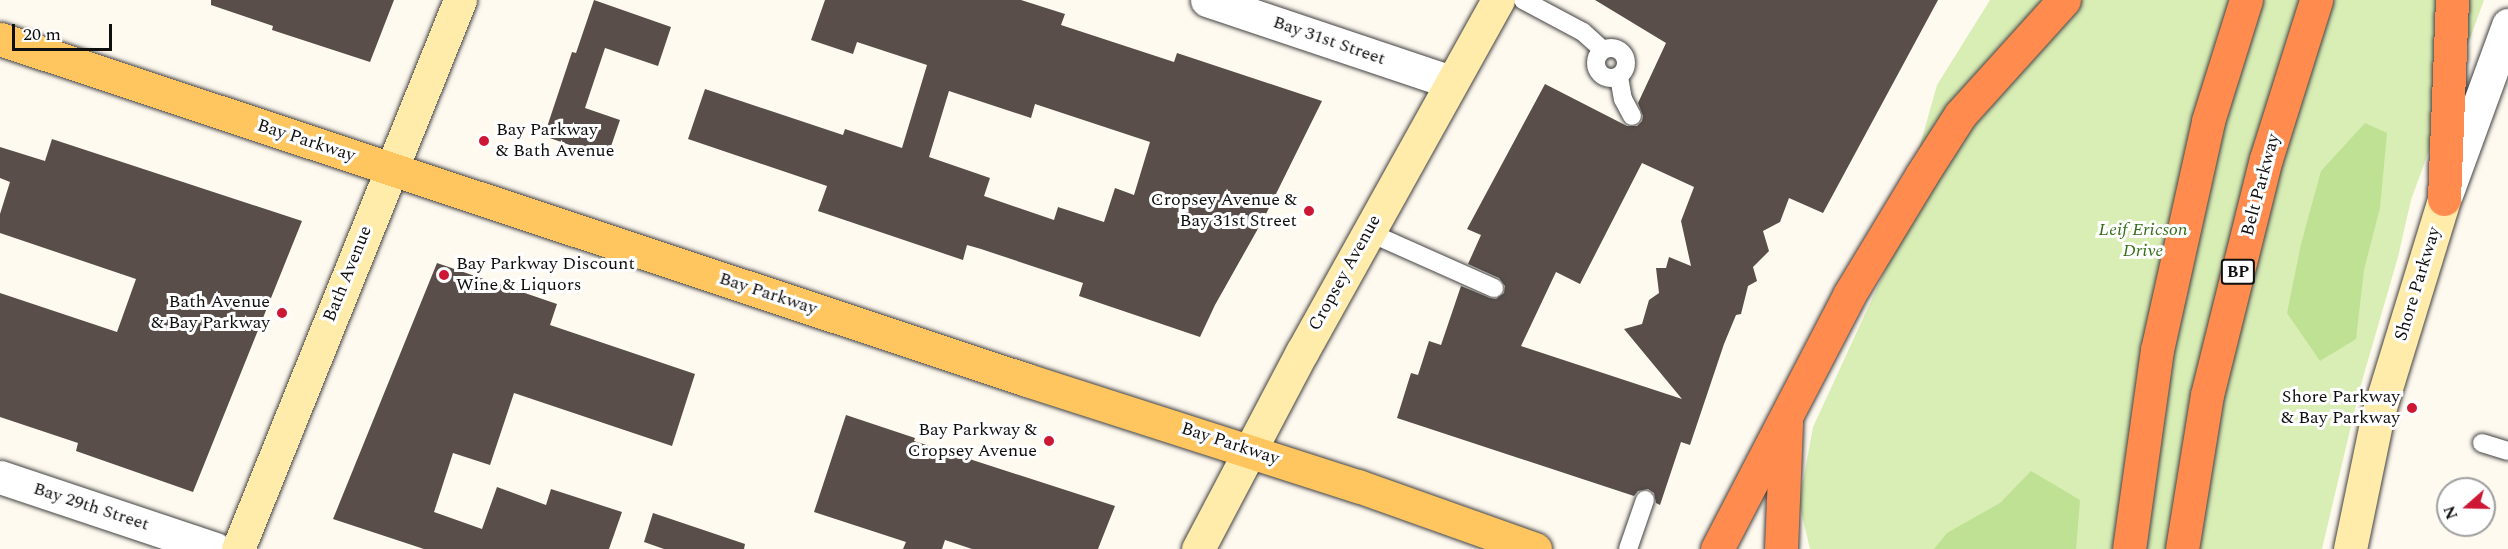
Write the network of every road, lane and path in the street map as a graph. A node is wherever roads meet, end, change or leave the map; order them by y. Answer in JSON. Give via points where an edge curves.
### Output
{"nodes":[{"id":1,"x":460,"y":0,"type":"edge"},
{"id":2,"x":1207,"y":0,"type":"edge"},
{"id":3,"x":1498,"y":0,"type":"edge"},
{"id":4,"x":1523,"y":0,"type":"edge"},
{"id":5,"x":2064,"y":0,"type":"edge"},
{"id":6,"x":2246,"y":0,"type":"edge"},
{"id":7,"x":2316,"y":0,"type":"edge"},
{"id":8,"x":2452,"y":0,"type":"edge"},
{"id":9,"x":2508,"y":24,"type":"edge"},
{"id":10,"x":0,"y":39,"type":"edge"},
{"id":11,"x":1451,"y":82,"type":"junction"},
{"id":12,"x":1632,"y":116,"type":"dead end"},
{"id":13,"x":391,"y":169,"type":"junction"},
{"id":14,"x":2444,"y":199,"type":"junction"},
{"id":15,"x":1368,"y":232,"type":"junction"},
{"id":16,"x":1494,"y":288,"type":"dead end"},
{"id":17,"x":1786,"y":411,"type":"junction"},
{"id":18,"x":2482,"y":443,"type":"dead end"},
{"id":19,"x":1249,"y":450,"type":"junction"},
{"id":20,"x":2508,"y":452,"type":"edge"},
{"id":21,"x":0,"y":477,"type":"edge"},
{"id":22,"x":1645,"y":500,"type":"dead end"},
{"id":23,"x":215,"y":549,"type":"edge"},
{"id":24,"x":238,"y":549,"type":"edge"},
{"id":25,"x":1198,"y":549,"type":"edge"},
{"id":26,"x":1535,"y":549,"type":"edge"},
{"id":27,"x":1628,"y":549,"type":"edge"},
{"id":28,"x":1717,"y":549,"type":"edge"},
{"id":29,"x":1781,"y":549,"type":"edge"},
{"id":30,"x":2129,"y":549,"type":"edge"},
{"id":31,"x":2182,"y":549,"type":"edge"},
{"id":32,"x":2350,"y":549,"type":"edge"}],
"edges":[{"from":1,"to":13,"type":"main road","name":"Bath Avenue"},
{"from":2,"to":11,"type":"street","name":"Bay 31st Street"},
{"from":3,"to":11,"type":"main road","name":"Cropsey Avenue"},
{"from":4,"to":12,"type":"lane","via":[[1591,37],[1603,50],[1611,47],[1625,56],[1627,63],[1619,77],[1623,99]]},
{"from":5,"to":17,"type":"highway","via":[[1960,115],[1849,294]]},
{"from":6,"to":30,"type":"highway","via":[[2208,122],[2157,350]]},
{"from":7,"to":31,"type":"highway","name":"Belt Parkway","number":"BP","via":[[2266,159],[2207,396]]},
{"from":8,"to":14,"type":"highway"},
{"from":9,"to":14,"type":"street","name":"Shore Parkway"},
{"from":10,"to":13,"type":"main road","name":"Bay Parkway"},
{"from":11,"to":15,"type":"main road","name":"Cropsey Avenue"},
{"from":13,"to":19,"type":"main road","name":"Bay Parkway"},
{"from":13,"to":24,"type":"main road","name":"Bath Avenue"},
{"from":14,"to":32,"type":"main road","name":"Shore Parkway","via":[[2378,414]]},
{"from":15,"to":16,"type":"lane"},
{"from":15,"to":19,"type":"main road","name":"Cropsey Avenue"},
{"from":17,"to":28,"type":"highway"},
{"from":17,"to":29,"type":"highway"},
{"from":18,"to":20,"type":"lane"},
{"from":19,"to":25,"type":"main road","name":"Cropsey Avenue"},
{"from":19,"to":26,"type":"main road","name":"Bay Parkway"},
{"from":21,"to":23,"type":"street","name":"Bay 29th Street"},
{"from":22,"to":27,"type":"lane"}]}
